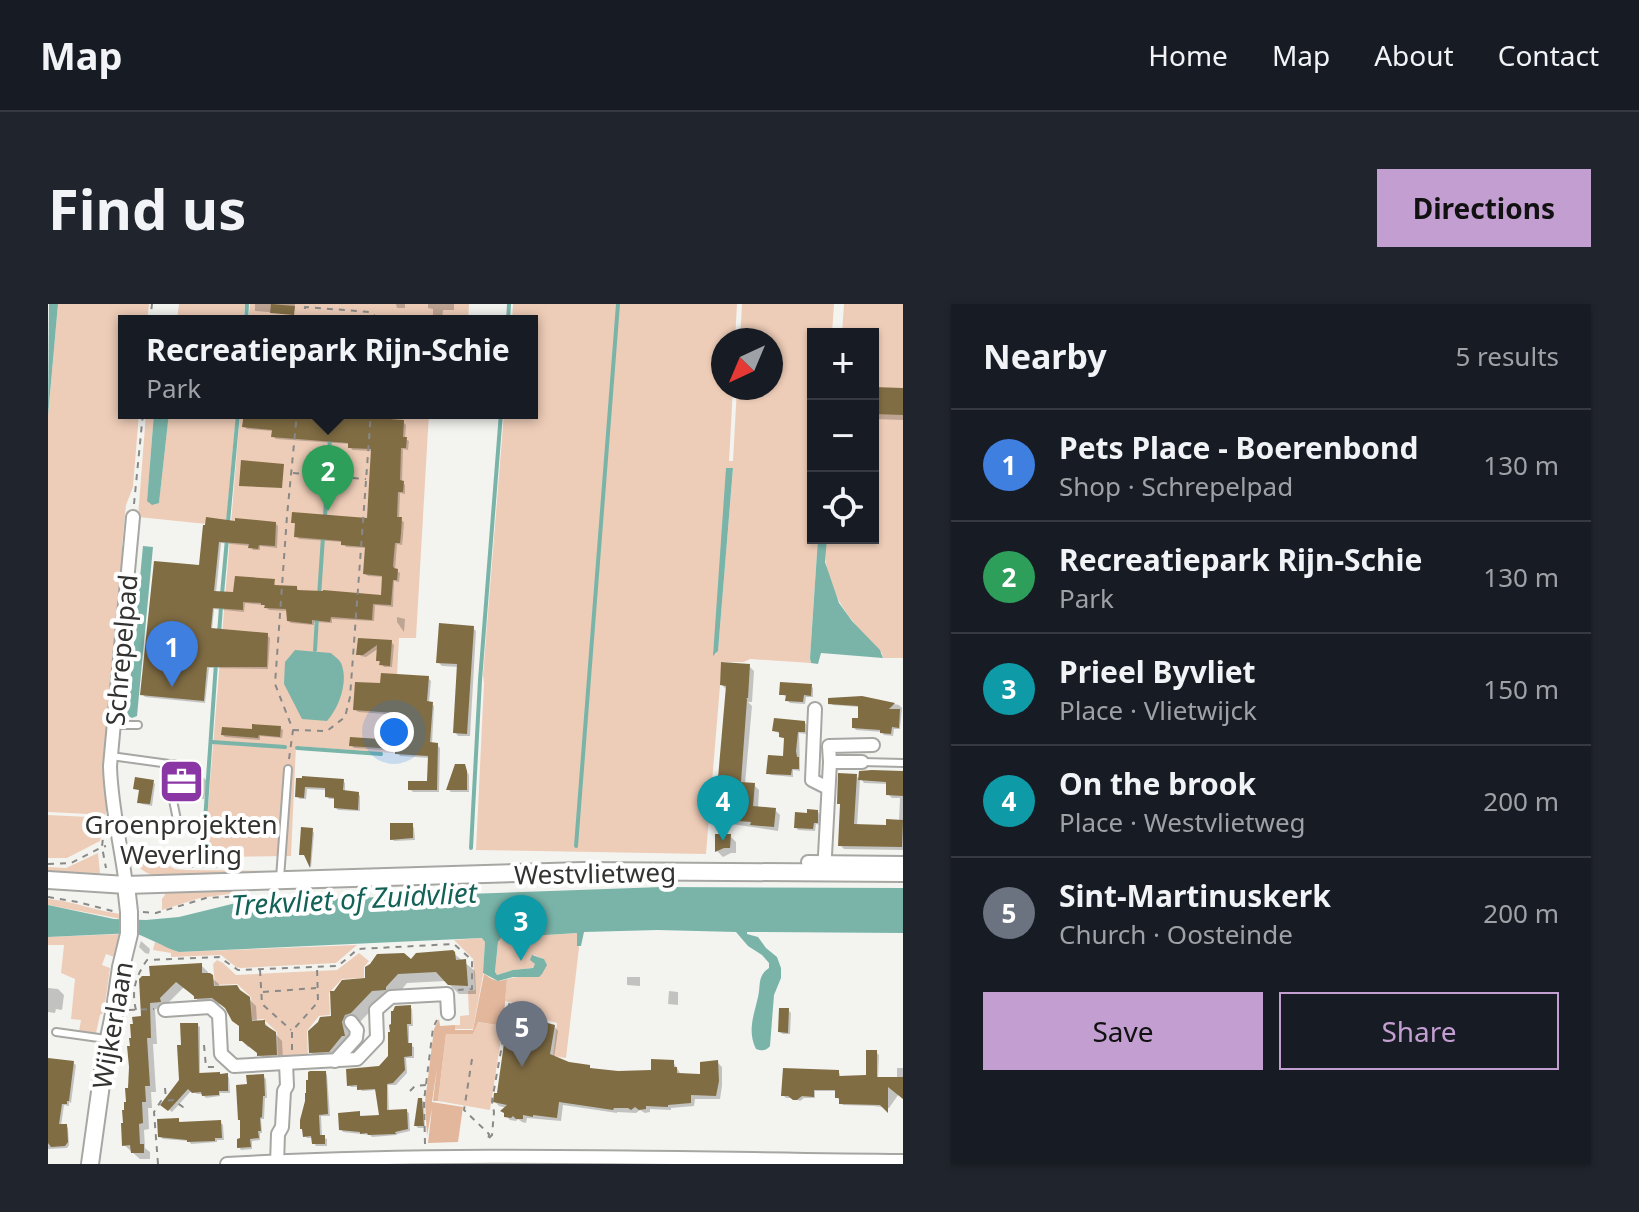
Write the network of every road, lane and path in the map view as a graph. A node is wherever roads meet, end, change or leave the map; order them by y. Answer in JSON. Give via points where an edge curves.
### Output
{"nodes":[{"id":1,"x":304,"y":315,"type":"edge"},
{"id":2,"x":374,"y":315,"type":"edge"},
{"id":3,"x":142,"y":419,"type":"edge"},
{"id":4,"x":296,"y":419,"type":"edge"},
{"id":5,"x":371,"y":419,"type":"edge"},
{"id":6,"x":292,"y":473,"type":"junction"},
{"id":7,"x":366,"y":479,"type":"junction"},
{"id":8,"x":133,"y":517,"type":"joint"},
{"id":9,"x":815,"y":709,"type":"dead end"},
{"id":10,"x":114,"y":725,"type":"junction"},
{"id":11,"x":138,"y":725,"type":"dead end"},
{"id":12,"x":293,"y":730,"type":"junction"},
{"id":13,"x":873,"y":745,"type":"dead end"},
{"id":14,"x":813,"y":746,"type":"junction"},
{"id":15,"x":829,"y":746,"type":"junction"},
{"id":16,"x":111,"y":756,"type":"junction"},
{"id":17,"x":830,"y":762,"type":"junction"},
{"id":18,"x":862,"y":762,"type":"joint"},
{"id":19,"x":903,"y":763,"type":"edge"},
{"id":20,"x":174,"y":764,"type":"junction"},
{"id":21,"x":191,"y":767,"type":"dead end"},
{"id":22,"x":288,"y":769,"type":"joint"},
{"id":23,"x":828,"y":788,"type":"junction"},
{"id":24,"x":179,"y":830,"type":"dead end"},
{"id":25,"x":102,"y":847,"type":"dead end"},
{"id":26,"x":808,"y":862,"type":"dead end"},
{"id":27,"x":903,"y":863,"type":"edge"},
{"id":28,"x":48,"y":864,"type":"edge"},
{"id":29,"x":824,"y":868,"type":"junction"},
{"id":30,"x":903,"y":873,"type":"edge"},
{"id":31,"x":48,"y":880,"type":"edge"},
{"id":32,"x":280,"y":881,"type":"junction"},
{"id":33,"x":126,"y":885,"type":"junction"},
{"id":34,"x":247,"y":896,"type":"dead end"},
{"id":35,"x":48,"y":897,"type":"edge"},
{"id":36,"x":129,"y":922,"type":"junction"},
{"id":37,"x":317,"y":967,"type":"junction"},
{"id":38,"x":260,"y":970,"type":"junction"},
{"id":39,"x":317,"y":988,"type":"junction"},
{"id":40,"x":261,"y":992,"type":"junction"},
{"id":41,"x":447,"y":994,"type":"junction"},
{"id":42,"x":510,"y":1000,"type":"dead end"},
{"id":43,"x":115,"y":1009,"type":"junction"},
{"id":44,"x":136,"y":1010,"type":"junction"},
{"id":45,"x":165,"y":1010,"type":"joint"},
{"id":46,"x":448,"y":1013,"type":"joint"},
{"id":47,"x":351,"y":1022,"type":"dead end"},
{"id":48,"x":292,"y":1031,"type":"junction"},
{"id":49,"x":56,"y":1032,"type":"dead end"},
{"id":50,"x":109,"y":1039,"type":"junction"},
{"id":51,"x":472,"y":1059,"type":"dead end"},
{"id":52,"x":335,"y":1061,"type":"junction"},
{"id":53,"x":290,"y":1063,"type":"junction"},
{"id":54,"x":206,"y":1067,"type":"dead end"},
{"id":55,"x":202,"y":1071,"type":"dead end"},
{"id":56,"x":426,"y":1085,"type":"junction"},
{"id":57,"x":165,"y":1088,"type":"dead end"},
{"id":58,"x":410,"y":1091,"type":"dead end"},
{"id":59,"x":166,"y":1101,"type":"junction"},
{"id":60,"x":187,"y":1107,"type":"dead end"},
{"id":61,"x":489,"y":1138,"type":"junction"},
{"id":62,"x":487,"y":1156,"type":"junction"},
{"id":63,"x":426,"y":1157,"type":"junction"},
{"id":64,"x":513,"y":1160,"type":"edge"},
{"id":65,"x":903,"y":1161,"type":"edge"},
{"id":66,"x":277,"y":1162,"type":"edge"},
{"id":67,"x":811,"y":1162,"type":"edge"},
{"id":68,"x":90,"y":1164,"type":"edge"},
{"id":69,"x":158,"y":1164,"type":"edge"},
{"id":70,"x":227,"y":1164,"type":"edge"}],
"edges":[{"from":1,"to":2,"type":"path","via":[[305,307]]},
{"from":3,"to":8,"type":"path"},
{"from":4,"to":6,"type":"path"},
{"from":5,"to":7,"type":"path"},
{"from":6,"to":7,"type":"path"},
{"from":6,"to":12,"type":"path","via":[[275,684]]},
{"from":7,"to":12,"type":"path","via":[[345,717],[327,731]]},
{"from":8,"to":10,"type":"street","name":"Schrepelpad"},
{"from":9,"to":14,"type":"street"},
{"from":10,"to":11,"type":"lane"},
{"from":10,"to":16,"type":"street","name":"Schrepelpad"},
{"from":12,"to":22,"type":"path"},
{"from":13,"to":15,"type":"street"},
{"from":14,"to":15,"type":"street"},
{"from":14,"to":23,"type":"street","via":[[812,780]]},
{"from":15,"to":17,"type":"street"},
{"from":16,"to":20,"type":"lane"},
{"from":16,"to":33,"type":"street","name":"Schrepelpad","via":[[111,795]]},
{"from":17,"to":18,"type":"street"},
{"from":17,"to":23,"type":"street"},
{"from":18,"to":19,"type":"lane"},
{"from":20,"to":21,"type":"lane"},
{"from":20,"to":24,"type":"lane","via":[[171,790]]},
{"from":22,"to":32,"type":"lane"},
{"from":23,"to":29,"type":"street"},
{"from":25,"to":28,"type":"path","via":[[71,863]]},
{"from":26,"to":29,"type":"street","name":"Westvlietweg"},
{"from":27,"to":29,"type":"street","name":"Westvlietweg"},
{"from":29,"to":30,"type":"street","name":"Westvlietweg"},
{"from":29,"to":32,"type":"street","name":"Westvlietweg"},
{"from":31,"to":33,"type":"street","name":"Westvlietweg"},
{"from":32,"to":33,"type":"street","name":"Westvlietweg"},
{"from":33,"to":36,"type":"street","name":"Wijkerlaan"},
{"from":34,"to":36,"type":"path","via":[[206,898]]},
{"from":35,"to":36,"type":"path","via":[[113,912]]},
{"from":36,"to":43,"type":"street","name":"Wijkerlaan"},
{"from":37,"to":38,"type":"path"},
{"from":37,"to":39,"type":"path"},
{"from":37,"to":41,"type":"path","via":[[338,966],[358,949],[454,944],[472,960],[472,989]]},
{"from":38,"to":40,"type":"path"},
{"from":38,"to":44,"type":"path","via":[[238,970],[219,957],[147,960],[136,976]]},
{"from":39,"to":40,"type":"path"},
{"from":39,"to":48,"type":"path","via":[[318,1002]]},
{"from":40,"to":48,"type":"path","via":[[262,1004]]},
{"from":41,"to":46,"type":"street"},
{"from":41,"to":52,"type":"street","via":[[391,997],[376,1010],[377,1038],[357,1059]]},
{"from":42,"to":61,"type":"path"},
{"from":43,"to":44,"type":"path"},
{"from":43,"to":50,"type":"street","name":"Wijkerlaan"},
{"from":44,"to":45,"type":"path"},
{"from":45,"to":53,"type":"street","via":[[210,1007],[219,1015],[221,1054],[234,1066]]},
{"from":46,"to":56,"type":"path","via":[[433,1028]]},
{"from":47,"to":52,"type":"street","via":[[357,1034]]},
{"from":48,"to":53,"type":"path"},
{"from":49,"to":50,"type":"lane"},
{"from":50,"to":68,"type":"street","name":"Wijkerlaan"},
{"from":51,"to":61,"type":"path","via":[[464,1110]]},
{"from":52,"to":53,"type":"street"},
{"from":53,"to":66,"type":"street"},
{"from":54,"to":55,"type":"path"},
{"from":56,"to":58,"type":"path"},
{"from":56,"to":63,"type":"path"},
{"from":57,"to":59,"type":"path"},
{"from":59,"to":60,"type":"path"},
{"from":59,"to":69,"type":"path","via":[[154,1112]]},
{"from":61,"to":62,"type":"path"},
{"from":62,"to":63,"type":"street"},
{"from":62,"to":64,"type":"street"},
{"from":63,"to":66,"type":"street"},
{"from":64,"to":67,"type":"street","via":[[634,1156]]},
{"from":65,"to":67,"type":"street"},
{"from":66,"to":70,"type":"street"}]}
